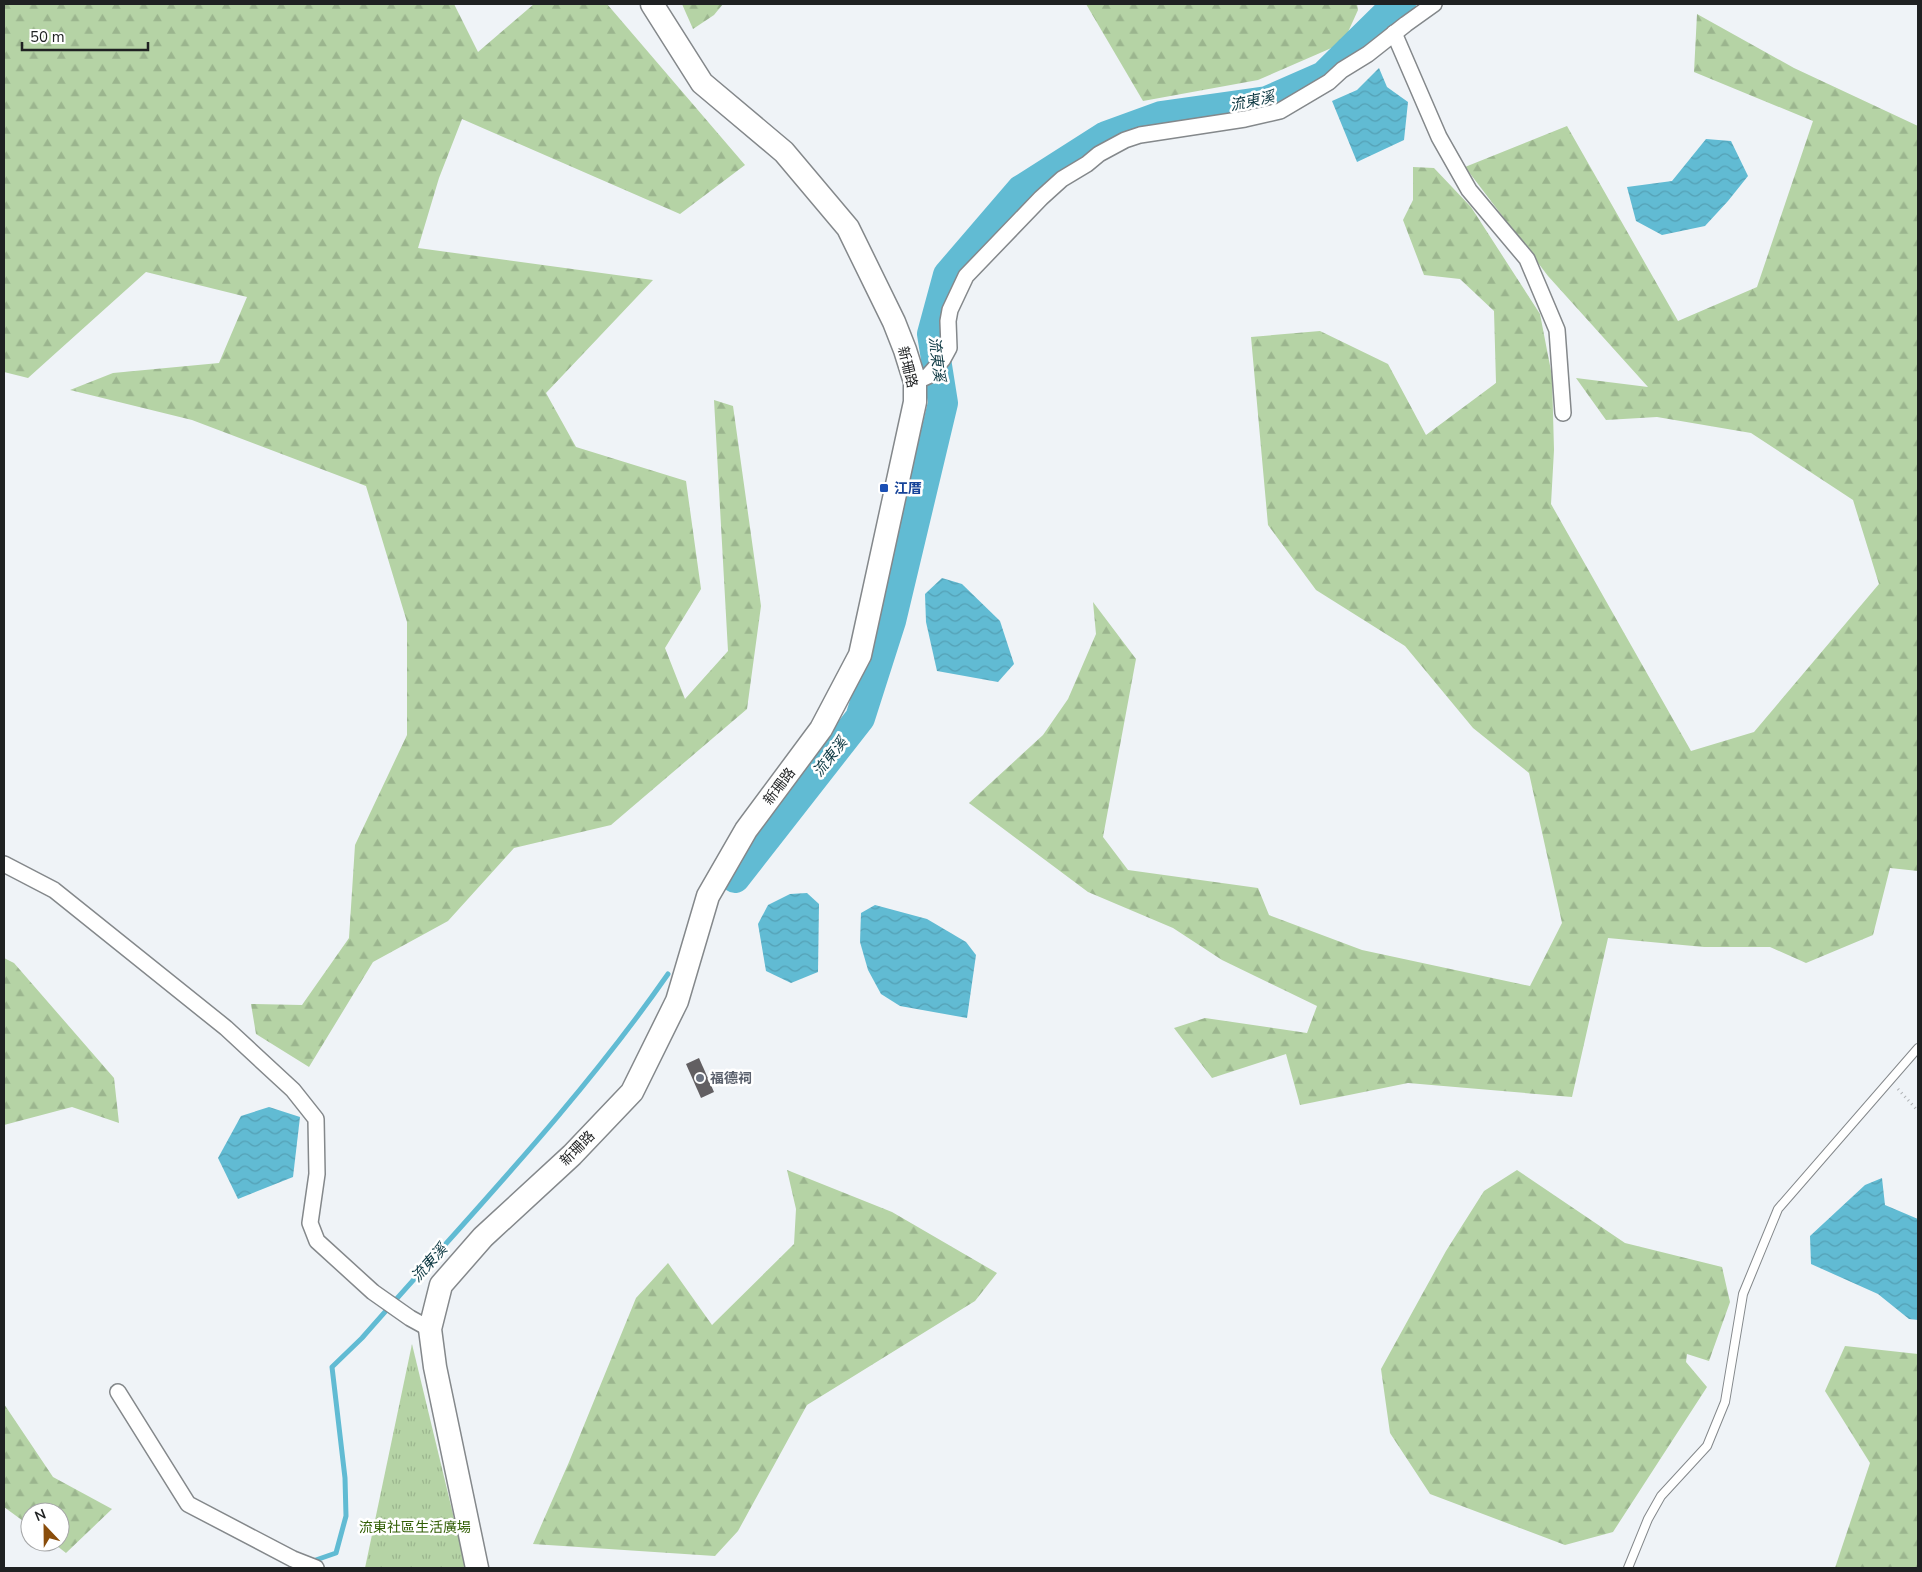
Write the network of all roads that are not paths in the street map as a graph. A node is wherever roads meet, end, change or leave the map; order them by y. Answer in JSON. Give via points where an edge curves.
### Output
{"nodes":[{"id":1,"x":652,"y":4,"type":"edge"},
{"id":2,"x":1434,"y":4,"type":"edge"},
{"id":3,"x":1394,"y":33,"type":"junction"},
{"id":4,"x":921,"y":379,"type":"junction"},
{"id":5,"x":1562,"y":413,"type":"dead end"},
{"id":6,"x":4,"y":864,"type":"edge"},
{"id":7,"x":1918,"y":1048,"type":"edge"},
{"id":8,"x":430,"y":1329,"type":"junction"},
{"id":9,"x":118,"y":1392,"type":"dead end"},
{"id":10,"x":473,"y":1566,"type":"edge"},
{"id":11,"x":316,"y":1568,"type":"edge"},
{"id":12,"x":1628,"y":1568,"type":"edge"}],
"edges":[{"from":1,"to":4,"type":"street","name":"新珊路","via":[[702,83],[784,152],[848,228]]},
{"from":2,"to":3,"type":"street"},
{"from":3,"to":4,"type":"street","via":[[1329,82],[1280,111],[1140,135],[1099,154],[1062,179],[966,276],[950,310],[949,348],[943,359]]},
{"from":3,"to":5,"type":"street","via":[[1439,137],[1469,190],[1528,259],[1557,330]]},
{"from":4,"to":8,"type":"street","name":"新珊路","via":[[860,655],[821,730],[746,830],[708,896],[677,1001],[632,1092],[572,1155],[483,1237],[441,1285]]},
{"from":6,"to":8,"type":"street","via":[[54,890],[226,1028],[294,1090],[316,1119],[317,1174],[310,1223],[318,1241],[373,1292]]},
{"from":7,"to":12,"type":"lane","via":[[1778,1209],[1743,1294],[1725,1402],[1707,1446],[1662,1496],[1645,1526]]},
{"from":8,"to":10,"type":"street","name":"新珊路"},
{"from":9,"to":11,"type":"street","via":[[188,1504]]}]}
